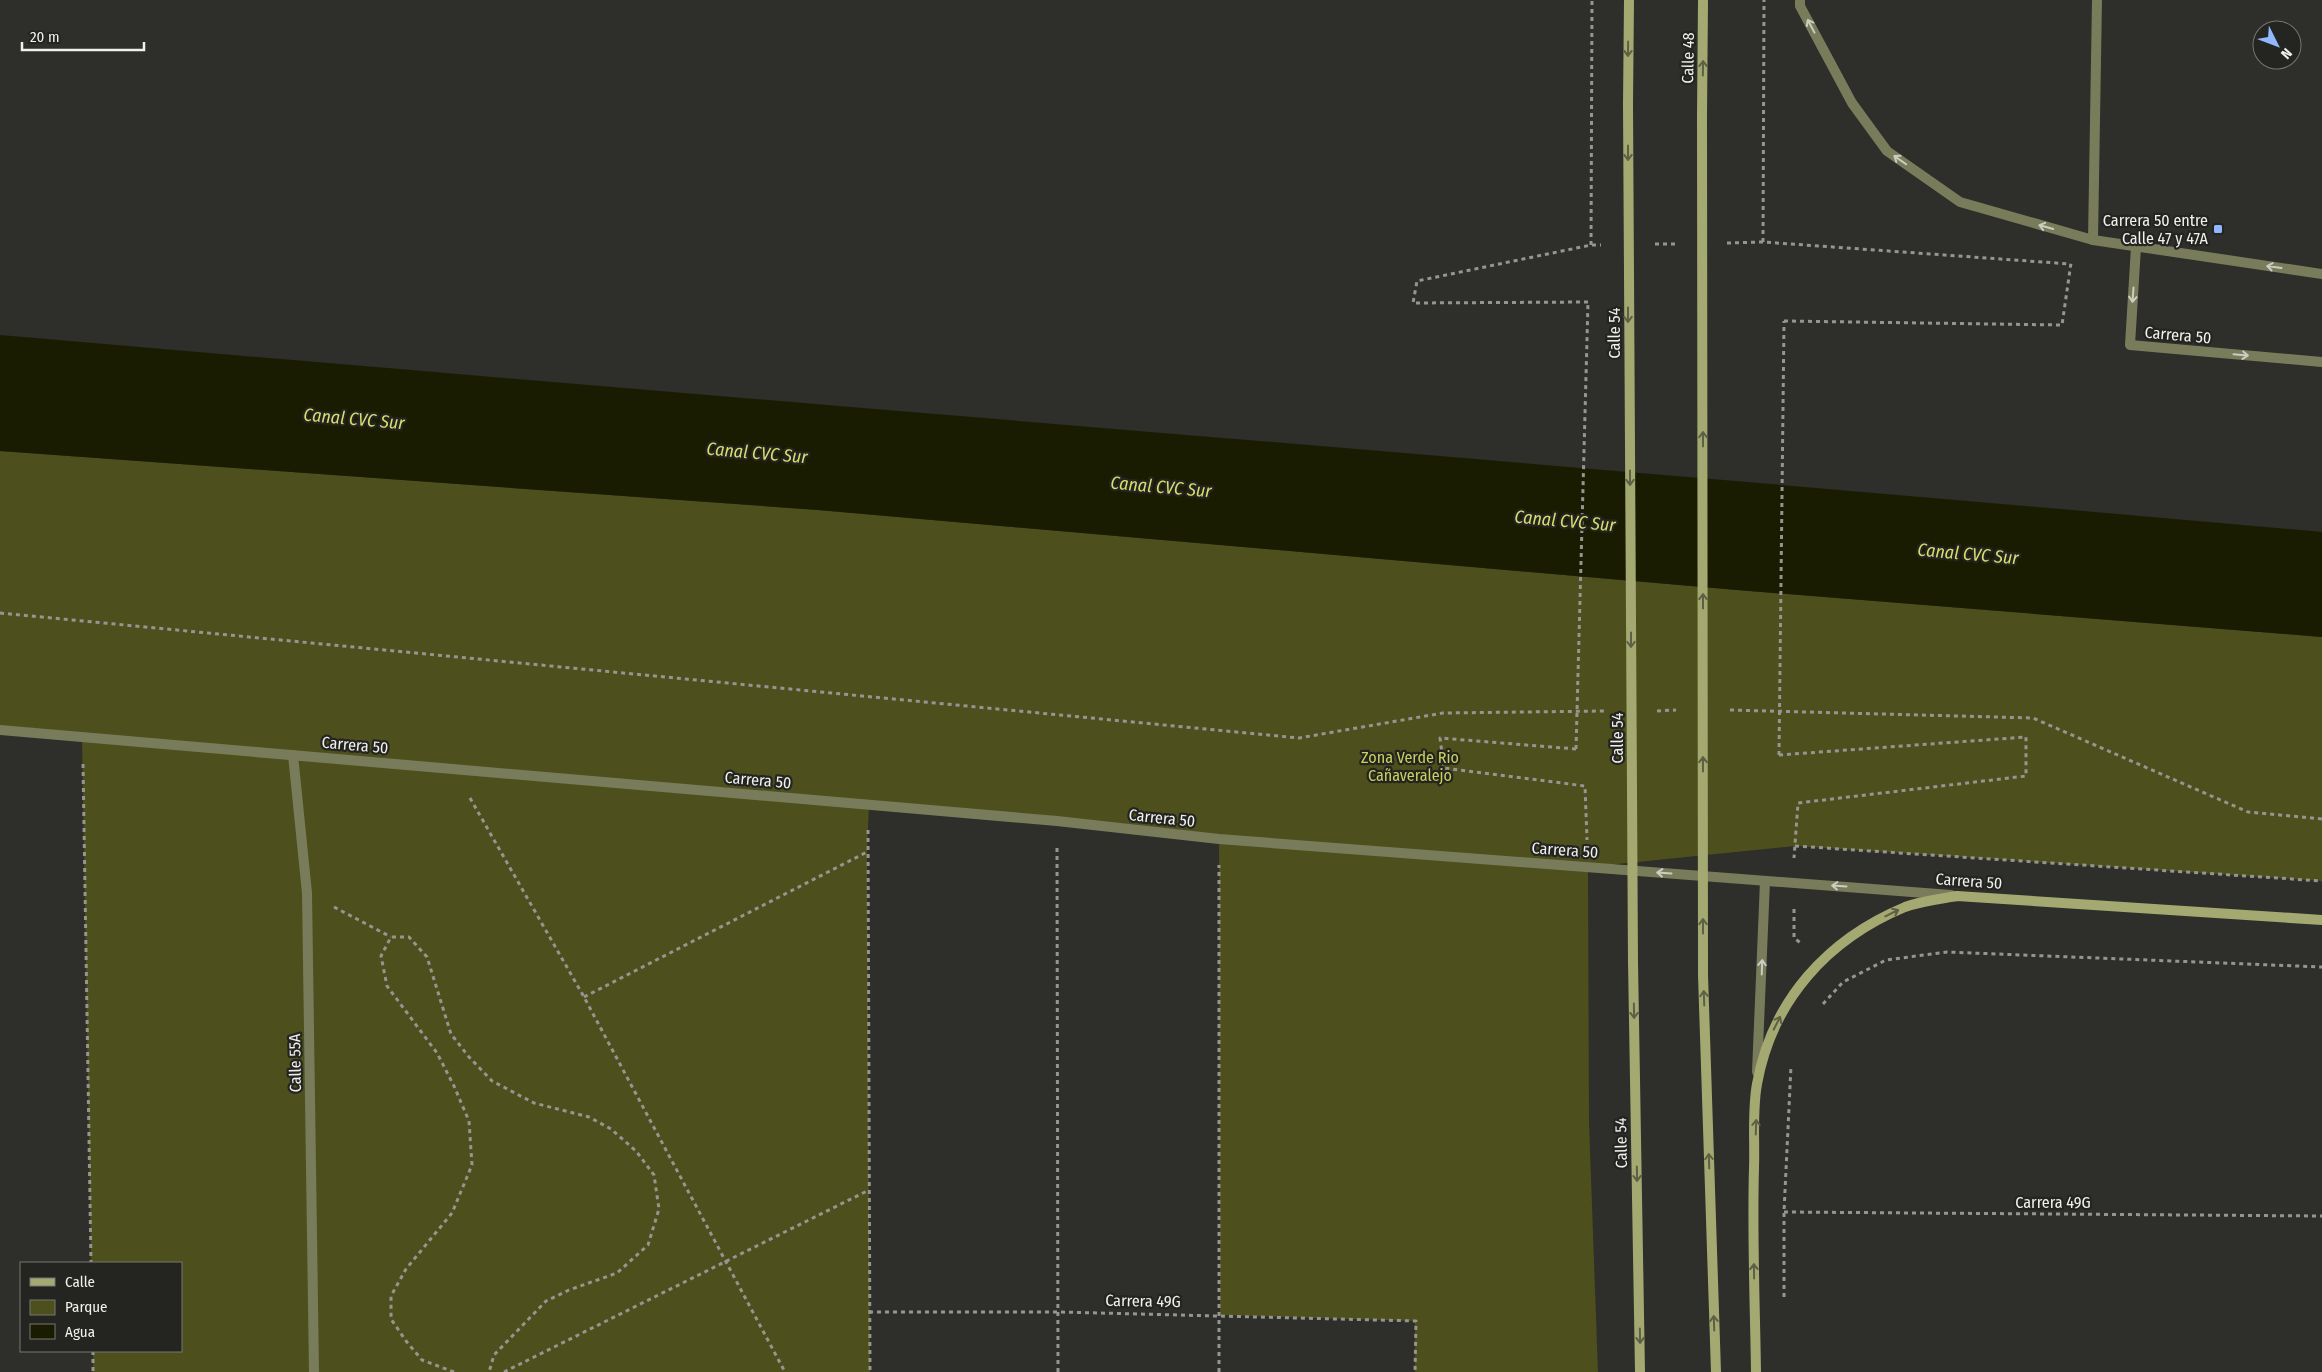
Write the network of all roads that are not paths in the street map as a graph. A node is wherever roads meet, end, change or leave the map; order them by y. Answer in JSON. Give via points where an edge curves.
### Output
{"nodes":[{"id":1,"x":1629,"y":0,"type":"edge"},
{"id":2,"x":1703,"y":0,"type":"edge"},
{"id":3,"x":2097,"y":0,"type":"edge"},
{"id":4,"x":1800,"y":3,"type":"edge"},
{"id":5,"x":2093,"y":240,"type":"junction"},
{"id":6,"x":2136,"y":246,"type":"junction"},
{"id":7,"x":2322,"y":274,"type":"edge"},
{"id":8,"x":2322,"y":362,"type":"edge"},
{"id":9,"x":0,"y":730,"type":"edge"},
{"id":10,"x":294,"y":754,"type":"junction"},
{"id":11,"x":1765,"y":880,"type":"junction"},
{"id":12,"x":1957,"y":896,"type":"junction"},
{"id":13,"x":2322,"y":920,"type":"edge"},
{"id":14,"x":1757,"y":1085,"type":"junction"},
{"id":15,"x":314,"y":1372,"type":"edge"},
{"id":16,"x":1640,"y":1372,"type":"edge"},
{"id":17,"x":1716,"y":1372,"type":"edge"},
{"id":18,"x":1756,"y":1372,"type":"edge"}],
"edges":[{"from":1,"to":16,"type":"main road","name":"Calle 54","one_way":true,"bridge":true,"via":[[1633,962]]},
{"from":17,"to":2,"type":"main road","name":"Calle 48","one_way":true,"bridge":true,"via":[[1703,975]]},
{"from":3,"to":5,"type":"street"},
{"from":5,"to":4,"type":"street","one_way":true,"via":[[1960,202],[1887,150],[1852,103]]},
{"from":5,"to":6,"type":"street"},
{"from":7,"to":6,"type":"street","one_way":true},
{"from":6,"to":8,"type":"street","name":"Carrera 50","one_way":true,"via":[[2130,346]]},
{"from":9,"to":10,"type":"street","name":"Carrera 50"},
{"from":11,"to":10,"type":"street","name":"Carrera 50","one_way":true,"via":[[1219,839],[1056,821]]},
{"from":10,"to":15,"type":"street","name":"Calle 55A","via":[[307,893]]},
{"from":12,"to":11,"type":"street","name":"Carrera 50","one_way":true},
{"from":14,"to":11,"type":"street","one_way":true},
{"from":12,"to":13,"type":"main road","name":"Carrera 50"},
{"from":14,"to":12,"type":"main road","one_way":true,"via":[[1769,1040],[1790,998],[1820,961],[1860,929],[1899,910]]},
{"from":18,"to":14,"type":"main road","one_way":true,"via":[[1753,1211]]}]}
